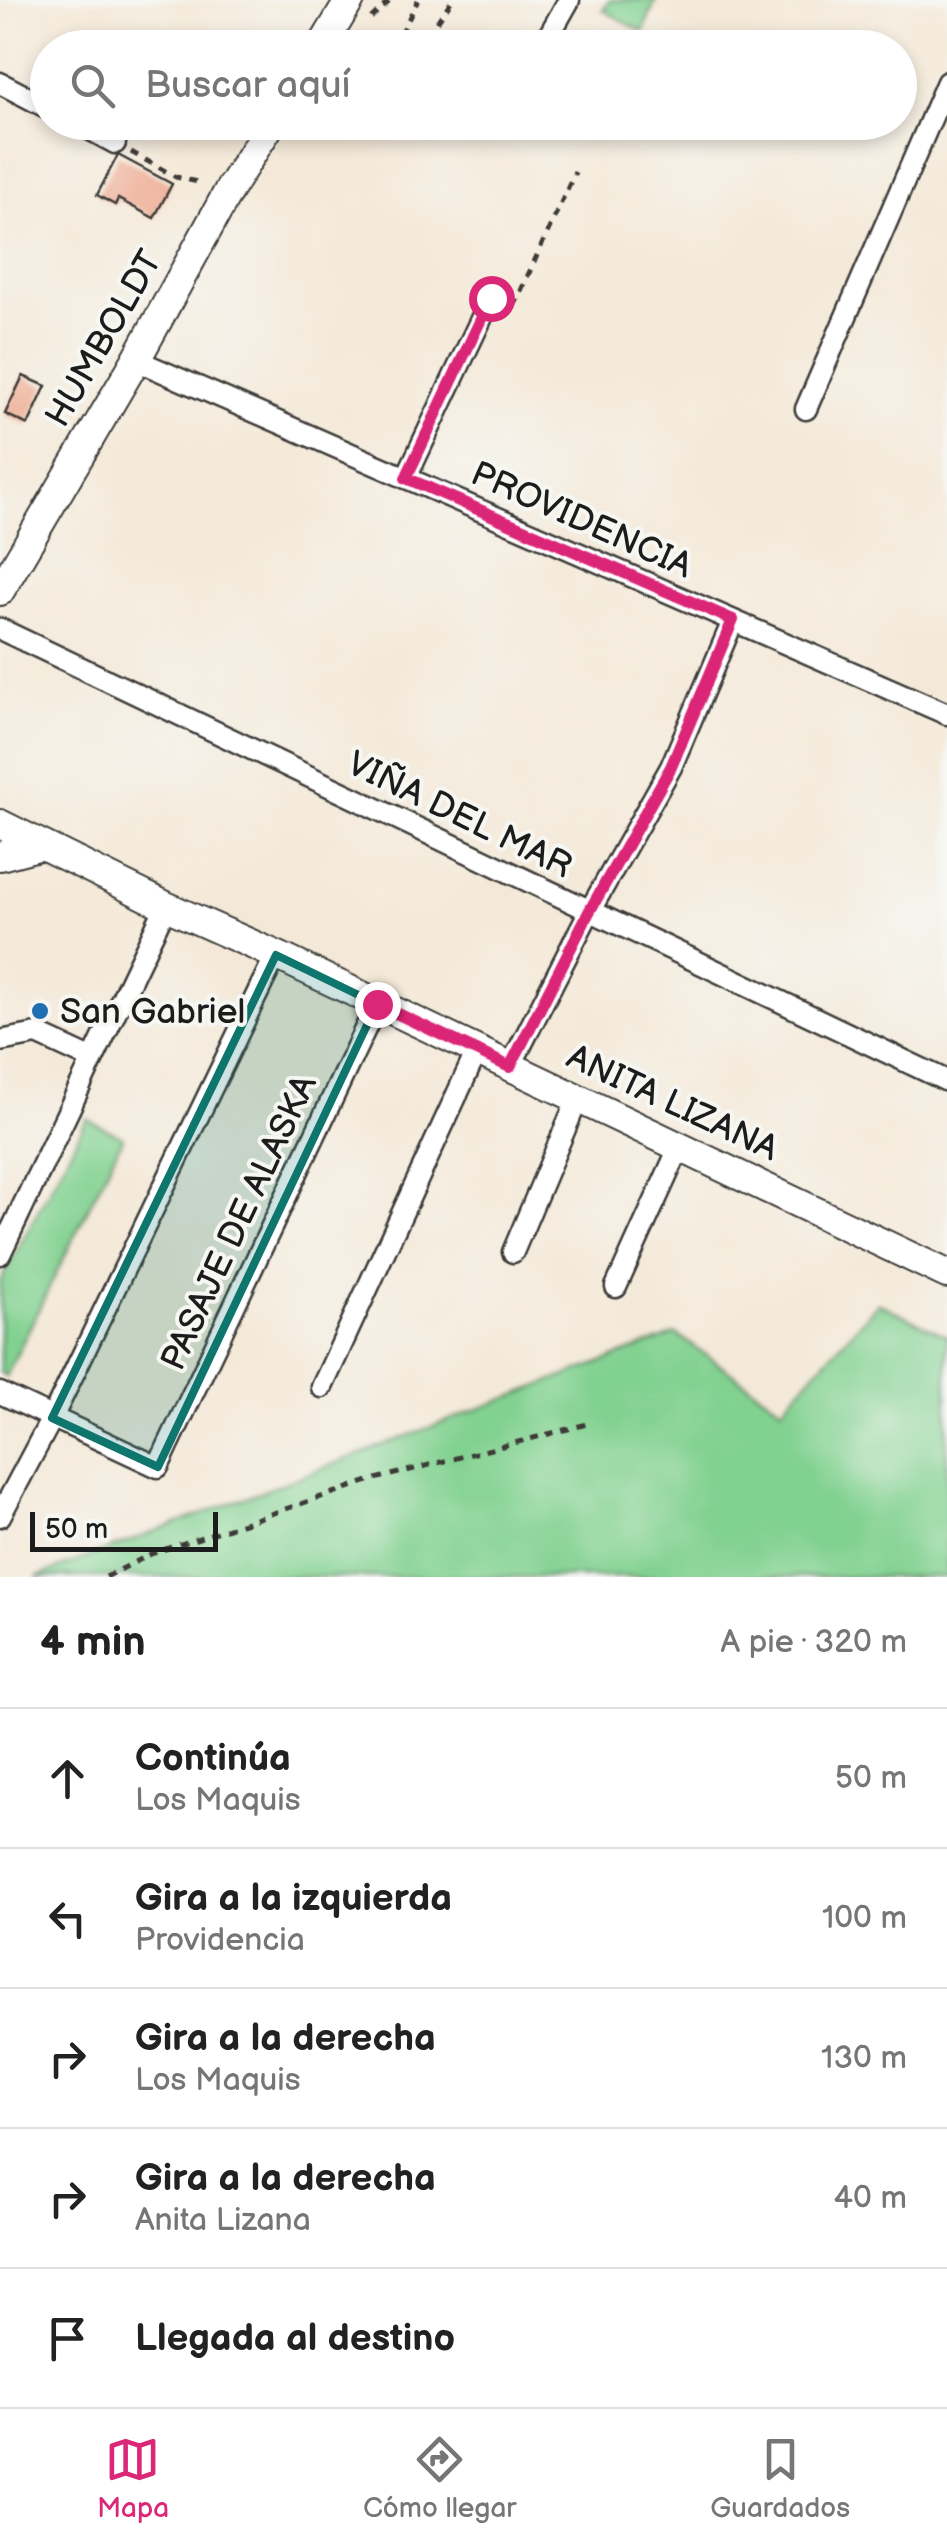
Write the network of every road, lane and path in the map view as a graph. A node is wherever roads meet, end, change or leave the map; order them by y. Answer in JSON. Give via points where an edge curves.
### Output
{"nodes":[{"id":1,"x":350,"y":0,"type":"edge"},
{"id":2,"x":418,"y":0,"type":"edge"},
{"id":3,"x":452,"y":0,"type":"edge"},
{"id":4,"x":568,"y":0,"type":"edge"},
{"id":5,"x":331,"y":30,"type":"edge"},
{"id":6,"x":403,"y":30,"type":"edge"},
{"id":7,"x":431,"y":30,"type":"edge"},
{"id":8,"x":552,"y":30,"type":"edge"},
{"id":9,"x":947,"y":82,"type":"edge"},
{"id":10,"x":0,"y":83,"type":"edge"},
{"id":11,"x":30,"y":99,"type":"edge"},
{"id":12,"x":109,"y":140,"type":"edge"},
{"id":13,"x":261,"y":140,"type":"edge"},
{"id":14,"x":115,"y":143,"type":"joint"},
{"id":15,"x":574,"y":172,"type":"dead end"},
{"id":16,"x":229,"y":190,"type":"junction"},
{"id":17,"x":491,"y":298,"type":"joint"},
{"id":18,"x":136,"y":360,"type":"junction"},
{"id":19,"x":806,"y":410,"type":"dead end"},
{"id":20,"x":406,"y":478,"type":"junction"},
{"id":21,"x":0,"y":591,"type":"edge"},
{"id":22,"x":733,"y":620,"type":"junction"},
{"id":23,"x":0,"y":629,"type":"edge"},
{"id":24,"x":947,"y":714,"type":"edge"},
{"id":25,"x":0,"y":824,"type":"edge"},
{"id":26,"x":42,"y":844,"type":"junction"},
{"id":27,"x":0,"y":856,"type":"edge"},
{"id":28,"x":166,"y":906,"type":"junction"},
{"id":29,"x":589,"y":912,"type":"junction"},
{"id":30,"x":276,"y":955,"type":"junction"},
{"id":31,"x":377,"y":1004,"type":"junction"},
{"id":32,"x":0,"y":1041,"type":"edge"},
{"id":33,"x":478,"y":1052,"type":"junction"},
{"id":34,"x":92,"y":1059,"type":"junction"},
{"id":35,"x":510,"y":1067,"type":"junction"},
{"id":36,"x":947,"y":1081,"type":"edge"},
{"id":37,"x":578,"y":1098,"type":"junction"},
{"id":38,"x":680,"y":1146,"type":"junction"},
{"id":39,"x":512,"y":1252,"type":"dead end"},
{"id":40,"x":0,"y":1254,"type":"edge"},
{"id":41,"x":947,"y":1274,"type":"edge"},
{"id":42,"x":616,"y":1287,"type":"dead end"},
{"id":43,"x":322,"y":1388,"type":"dead end"},
{"id":44,"x":0,"y":1393,"type":"edge"},
{"id":45,"x":52,"y":1418,"type":"junction"},
{"id":46,"x":587,"y":1424,"type":"dead end"},
{"id":47,"x":0,"y":1516,"type":"edge"},
{"id":48,"x":106,"y":1577,"type":"edge"}],
"edges":[{"from":1,"to":5,"type":"main road"},
{"from":2,"to":6,"type":"path"},
{"from":3,"to":7,"type":"path"},
{"from":4,"to":8,"type":"street"},
{"from":9,"to":19,"type":"street"},
{"from":10,"to":11,"type":"street"},
{"from":12,"to":14,"type":"street"},
{"from":13,"to":16,"type":"main road","name":"HUMBOLDT"},
{"from":14,"to":16,"type":"path","via":[[176,177]]},
{"from":15,"to":17,"type":"path","via":[[513,308]]},
{"from":16,"to":18,"type":"main road","name":"HUMBOLDT"},
{"from":17,"to":20,"type":"street"},
{"from":18,"to":20,"type":"street","name":"PROVIDENCIA"},
{"from":18,"to":21,"type":"main road","name":"HUMBOLDT"},
{"from":20,"to":22,"type":"street","name":"PROVIDENCIA"},
{"from":22,"to":24,"type":"street","name":"PROVIDENCIA"},
{"from":22,"to":29,"type":"street","via":[[671,767]]},
{"from":23,"to":29,"type":"street","name":"VIÑA DEL MAR"},
{"from":25,"to":26,"type":"main road","name":"ANITA LIZANA"},
{"from":26,"to":27,"type":"main road"},
{"from":26,"to":28,"type":"main road","name":"ANITA LIZANA"},
{"from":28,"to":30,"type":"main road","name":"ANITA LIZANA"},
{"from":28,"to":34,"type":"street"},
{"from":29,"to":35,"type":"street"},
{"from":29,"to":36,"type":"street","name":"VIÑA DEL MAR"},
{"from":30,"to":31,"type":"main road","name":"ANITA LIZANA"},
{"from":30,"to":45,"type":"street"},
{"from":31,"to":33,"type":"main road","name":"ANITA LIZANA"},
{"from":31,"to":45,"type":"street","name":"PASAJE DE ALASKA","via":[[158,1467]]},
{"from":32,"to":34,"type":"street","via":[[37,1034]]},
{"from":33,"to":35,"type":"main road","name":"ANITA LIZANA"},
{"from":33,"to":43,"type":"street"},
{"from":34,"to":40,"type":"street"},
{"from":35,"to":37,"type":"main road","name":"ANITA LIZANA"},
{"from":37,"to":38,"type":"main road","name":"ANITA LIZANA"},
{"from":37,"to":39,"type":"street"},
{"from":38,"to":41,"type":"main road","name":"ANITA LIZANA"},
{"from":38,"to":42,"type":"street"},
{"from":44,"to":45,"type":"street"},
{"from":45,"to":47,"type":"street"},
{"from":46,"to":48,"type":"path","via":[[372,1480],[152,1554]]}]}
